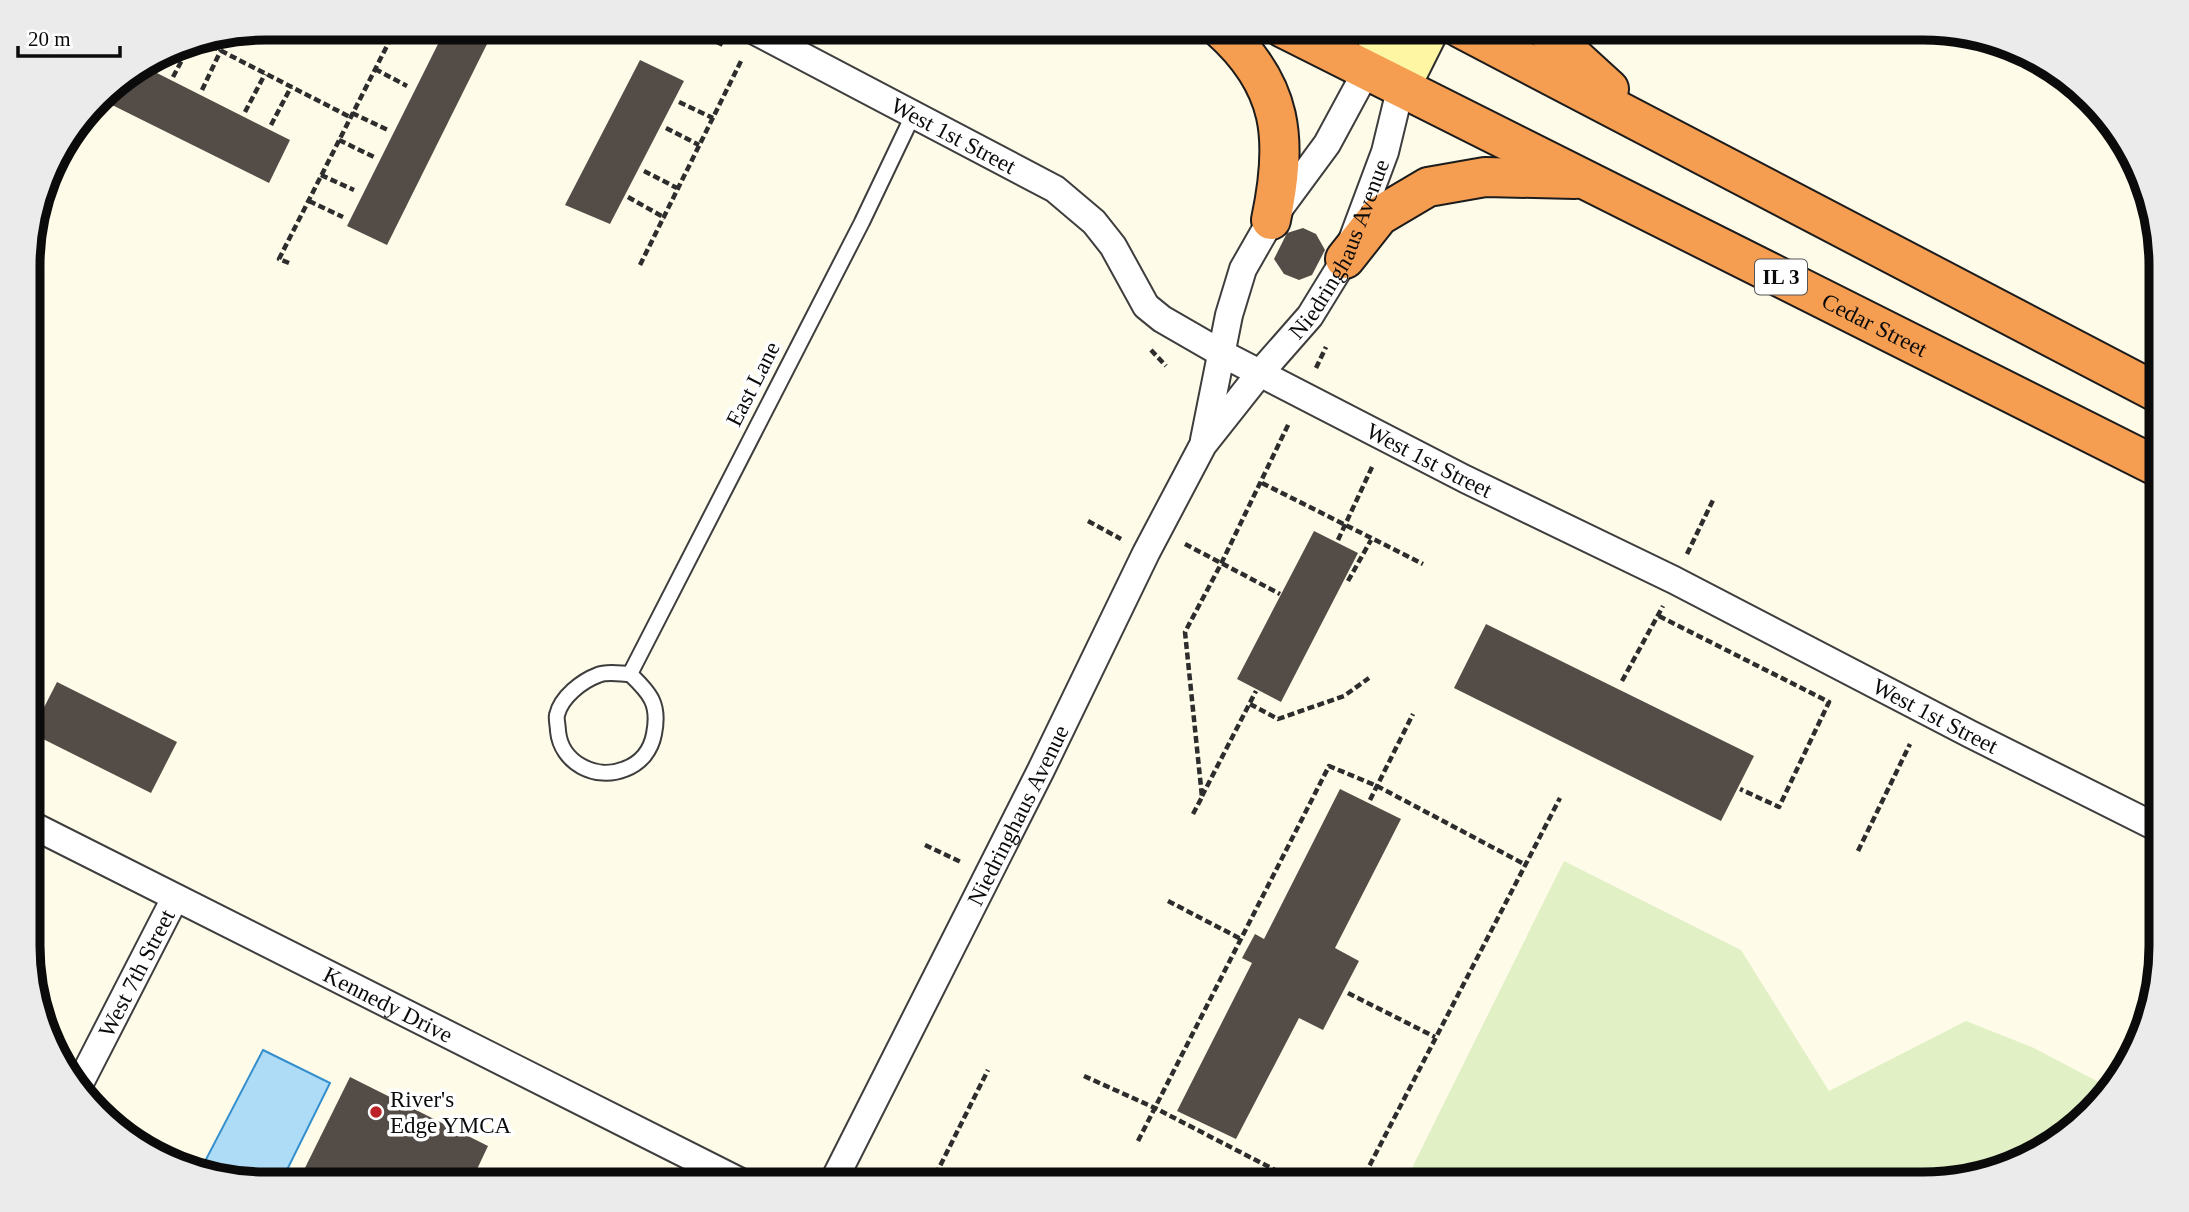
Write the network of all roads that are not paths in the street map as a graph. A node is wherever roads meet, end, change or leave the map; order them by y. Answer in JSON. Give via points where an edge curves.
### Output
{"nodes":[{"id":1,"x":1233,"y":40,"type":"edge"},
{"id":2,"x":1308,"y":40,"type":"edge"},
{"id":3,"x":1388,"y":40,"type":"edge"},
{"id":4,"x":1419,"y":40,"type":"edge"},
{"id":5,"x":1484,"y":40,"type":"edge"},
{"id":6,"x":1555,"y":40,"type":"edge"},
{"id":7,"x":774,"y":41,"type":"edge"},
{"id":8,"x":1384,"y":78,"type":"junction"},
{"id":9,"x":914,"y":113,"type":"junction"},
{"id":10,"x":1656,"y":129,"type":"junction"},
{"id":11,"x":1586,"y":179,"type":"junction"},
{"id":12,"x":1271,"y":220,"type":"junction"},
{"id":13,"x":1345,"y":259,"type":"junction"},
{"id":14,"x":1221,"y":354,"type":"junction"},
{"id":15,"x":1260,"y":373,"type":"junction"},
{"id":16,"x":2148,"y":387,"type":"edge"},
{"id":17,"x":1203,"y":445,"type":"junction"},
{"id":18,"x":2148,"y":461,"type":"edge"},
{"id":19,"x":630,"y":674,"type":"junction"},
{"id":20,"x":2148,"y":823,"type":"edge"},
{"id":21,"x":40,"y":829,"type":"edge"},
{"id":22,"x":176,"y":898,"type":"junction"},
{"id":23,"x":83,"y":1078,"type":"edge"},
{"id":24,"x":721,"y":1172,"type":"edge"},
{"id":25,"x":838,"y":1172,"type":"edge"}],
"edges":[{"from":1,"to":12,"type":"highway","via":[[1263,77],[1275,110],[1281,146]]},
{"from":2,"to":8,"type":"highway","number":"IL 3"},
{"from":3,"to":8,"type":"street","name":"Niedringhaus Avenue"},
{"from":4,"to":8,"type":"street","name":"Niedringhaus Avenue"},
{"from":5,"to":10,"type":"highway"},
{"from":6,"to":10,"type":"highway"},
{"from":7,"to":9,"type":"street","name":"West 1st Street"},
{"from":8,"to":11,"type":"highway","name":"Cedar Street","number":"IL 3"},
{"from":8,"to":12,"type":"street","name":"Niedringhaus Avenue","via":[[1327,144]]},
{"from":8,"to":13,"type":"street","name":"Niedringhaus Avenue","via":[[1385,152]]},
{"from":9,"to":14,"type":"street","name":"West 1st Street","via":[[1055,189],[1094,222],[1146,306]]},
{"from":9,"to":19,"type":"lane","name":"East Lane"},
{"from":10,"to":16,"type":"highway"},
{"from":11,"to":13,"type":"highway","via":[[1485,177],[1428,187],[1378,216]]},
{"from":11,"to":18,"type":"highway","name":"Cedar Street","number":"IL 3"},
{"from":12,"to":14,"type":"street","name":"Niedringhaus Avenue","via":[[1243,269]]},
{"from":13,"to":15,"type":"street","name":"Niedringhaus Avenue","via":[[1310,316]]},
{"from":14,"to":15,"type":"street","name":"West 1st Street"},
{"from":14,"to":17,"type":"street","name":"Niedringhaus Avenue"},
{"from":15,"to":17,"type":"street","name":"Niedringhaus Avenue"},
{"from":15,"to":20,"type":"street","name":"West 1st Street"},
{"from":17,"to":25,"type":"street","name":"Niedringhaus Avenue"},
{"from":19,"to":19,"type":"lane","via":[[600,674],[570,692],[557,715],[559,741],[574,762],[595,773],[613,774],[635,765],[651,747],[657,718],[650,693]]},
{"from":21,"to":22,"type":"street","name":"Kennedy Drive"},
{"from":22,"to":23,"type":"street","name":"West 7th Street"},
{"from":22,"to":24,"type":"street","name":"Kennedy Drive"}]}
